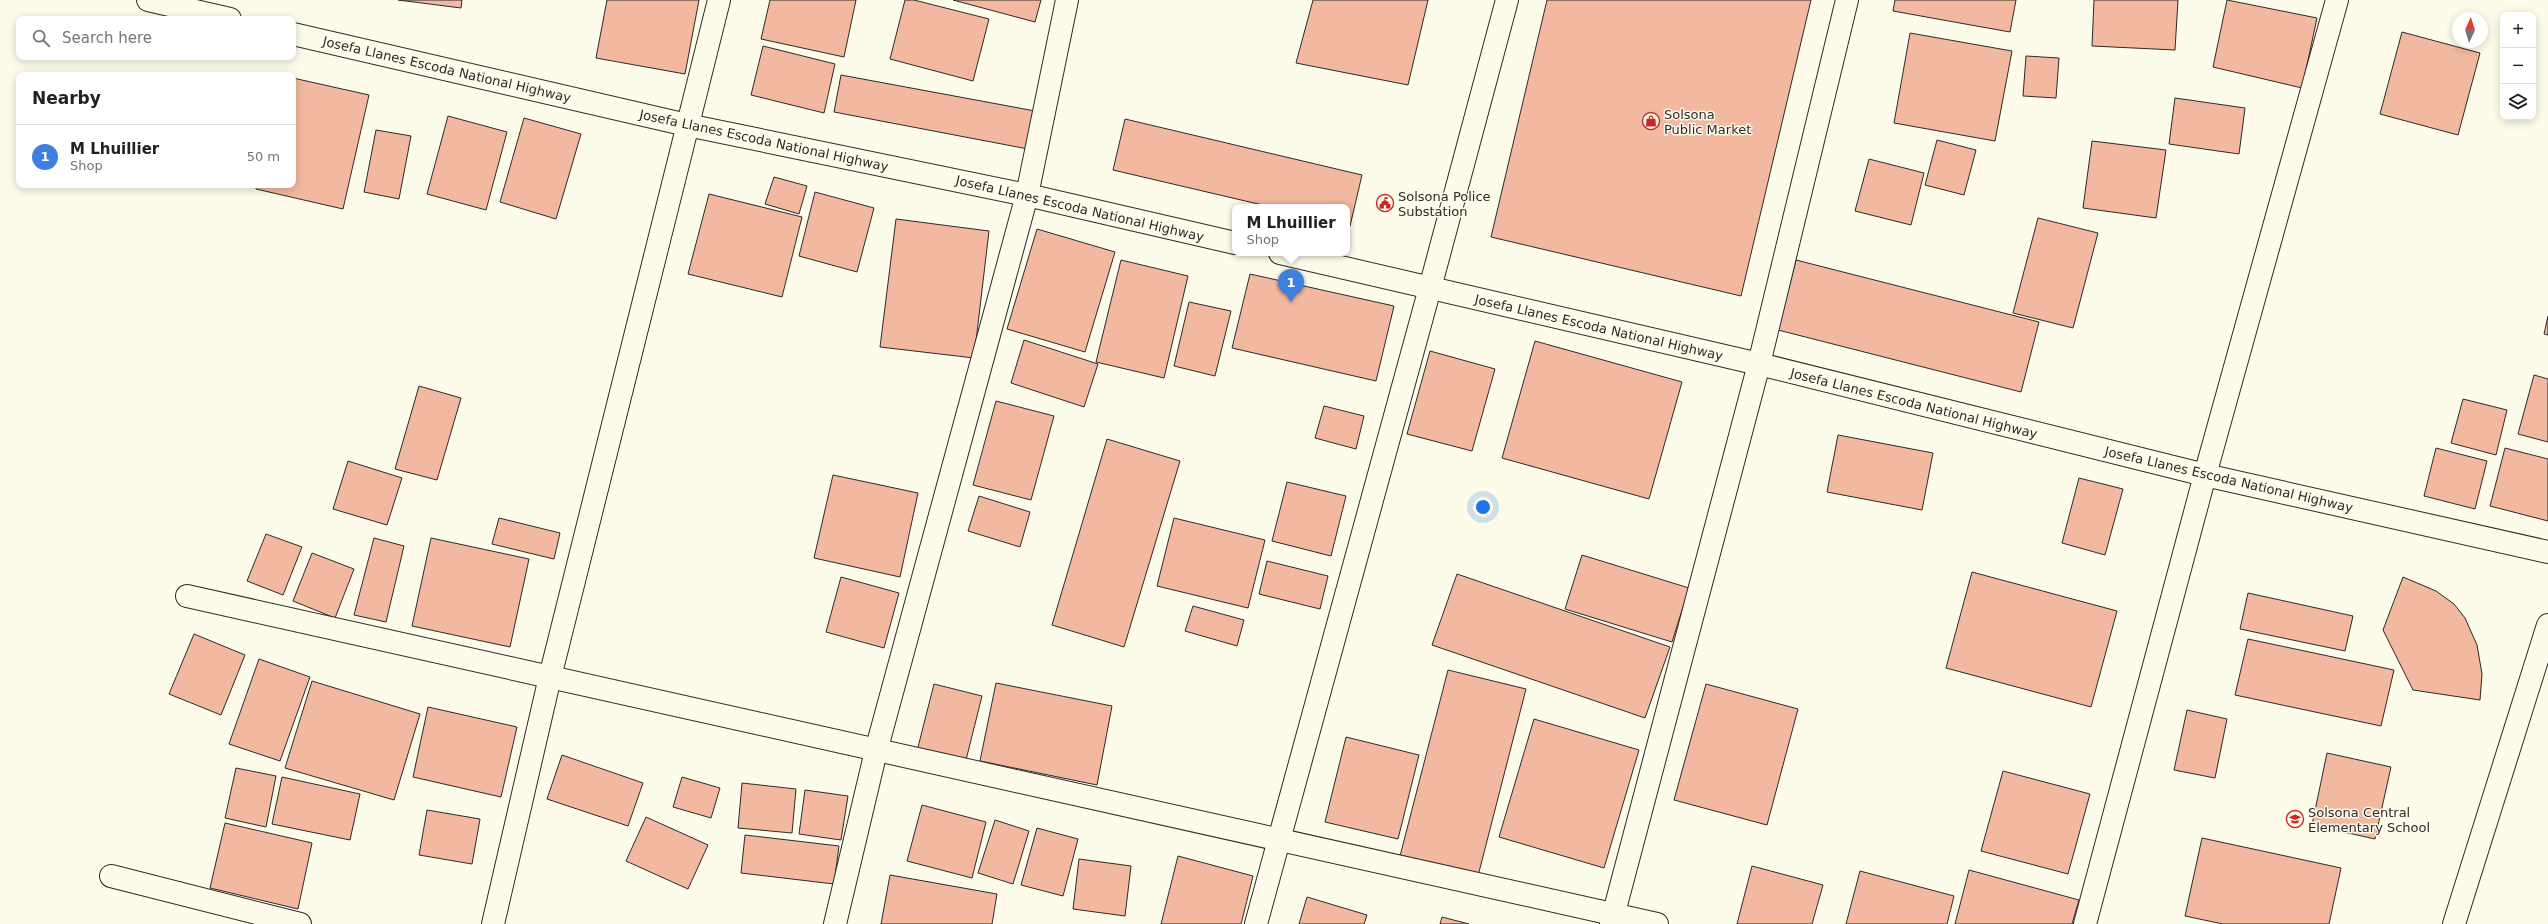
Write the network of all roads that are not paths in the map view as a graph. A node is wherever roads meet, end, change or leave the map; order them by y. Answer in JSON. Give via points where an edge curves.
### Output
{"nodes":[{"id":1,"x":148,"y":0,"type":"edge"},
{"id":2,"x":719,"y":0,"type":"edge"},
{"id":3,"x":1067,"y":0,"type":"edge"},
{"id":4,"x":1507,"y":0,"type":"edge"},
{"id":5,"x":1847,"y":0,"type":"edge"},
{"id":6,"x":2337,"y":0,"type":"edge"},
{"id":7,"x":217,"y":16,"type":"edge"},
{"id":8,"x":296,"y":35,"type":"edge"},
{"id":9,"x":687,"y":125,"type":"junction"},
{"id":10,"x":1027,"y":195,"type":"junction"},
{"id":11,"x":1232,"y":242,"type":"edge"},
{"id":12,"x":1293,"y":256,"type":"edge"},
{"id":13,"x":1430,"y":288,"type":"junction"},
{"id":14,"x":1759,"y":364,"type":"junction"},
{"id":15,"x":2205,"y":475,"type":"junction"},
{"id":16,"x":2548,"y":552,"type":"edge"},
{"id":17,"x":187,"y":596,"type":"dead end"},
{"id":18,"x":2548,"y":625,"type":"edge"},
{"id":19,"x":550,"y":678,"type":"junction"},
{"id":20,"x":876,"y":751,"type":"junction"},
{"id":21,"x":1278,"y":838,"type":"junction"},
{"id":22,"x":111,"y":876,"type":"dead end"},
{"id":23,"x":1612,"y":919,"type":"edge"},
{"id":24,"x":300,"y":924,"type":"edge"},
{"id":25,"x":493,"y":924,"type":"edge"},
{"id":26,"x":836,"y":924,"type":"edge"},
{"id":27,"x":1256,"y":924,"type":"edge"},
{"id":28,"x":1657,"y":924,"type":"edge"},
{"id":29,"x":2085,"y":924,"type":"edge"},
{"id":30,"x":2454,"y":924,"type":"edge"}],
"edges":[{"from":1,"to":7,"type":"street"},
{"from":2,"to":9,"type":"street"},
{"from":3,"to":10,"type":"street"},
{"from":4,"to":13,"type":"street"},
{"from":5,"to":14,"type":"street"},
{"from":6,"to":15,"type":"street"},
{"from":8,"to":9,"type":"street","name":"Josefa Llanes Escoda National Highway"},
{"from":9,"to":10,"type":"street","name":"Josefa Llanes Escoda National Highway"},
{"from":9,"to":19,"type":"street"},
{"from":10,"to":11,"type":"street","name":"Josefa Llanes Escoda National Highway"},
{"from":10,"to":20,"type":"street"},
{"from":12,"to":13,"type":"street","name":"Josefa Llanes Escoda National Highway"},
{"from":13,"to":14,"type":"street","name":"Josefa Llanes Escoda National Highway"},
{"from":13,"to":21,"type":"street"},
{"from":14,"to":15,"type":"street","name":"Josefa Llanes Escoda National Highway"},
{"from":14,"to":23,"type":"street"},
{"from":15,"to":16,"type":"street","name":"Josefa Llanes Escoda National Highway"},
{"from":15,"to":29,"type":"street"},
{"from":17,"to":19,"type":"street"},
{"from":18,"to":30,"type":"street"},
{"from":19,"to":20,"type":"street"},
{"from":19,"to":25,"type":"street"},
{"from":20,"to":21,"type":"street"},
{"from":20,"to":26,"type":"street"},
{"from":21,"to":23,"type":"street"},
{"from":21,"to":27,"type":"street"},
{"from":22,"to":24,"type":"street"},
{"from":23,"to":28,"type":"street"}]}
